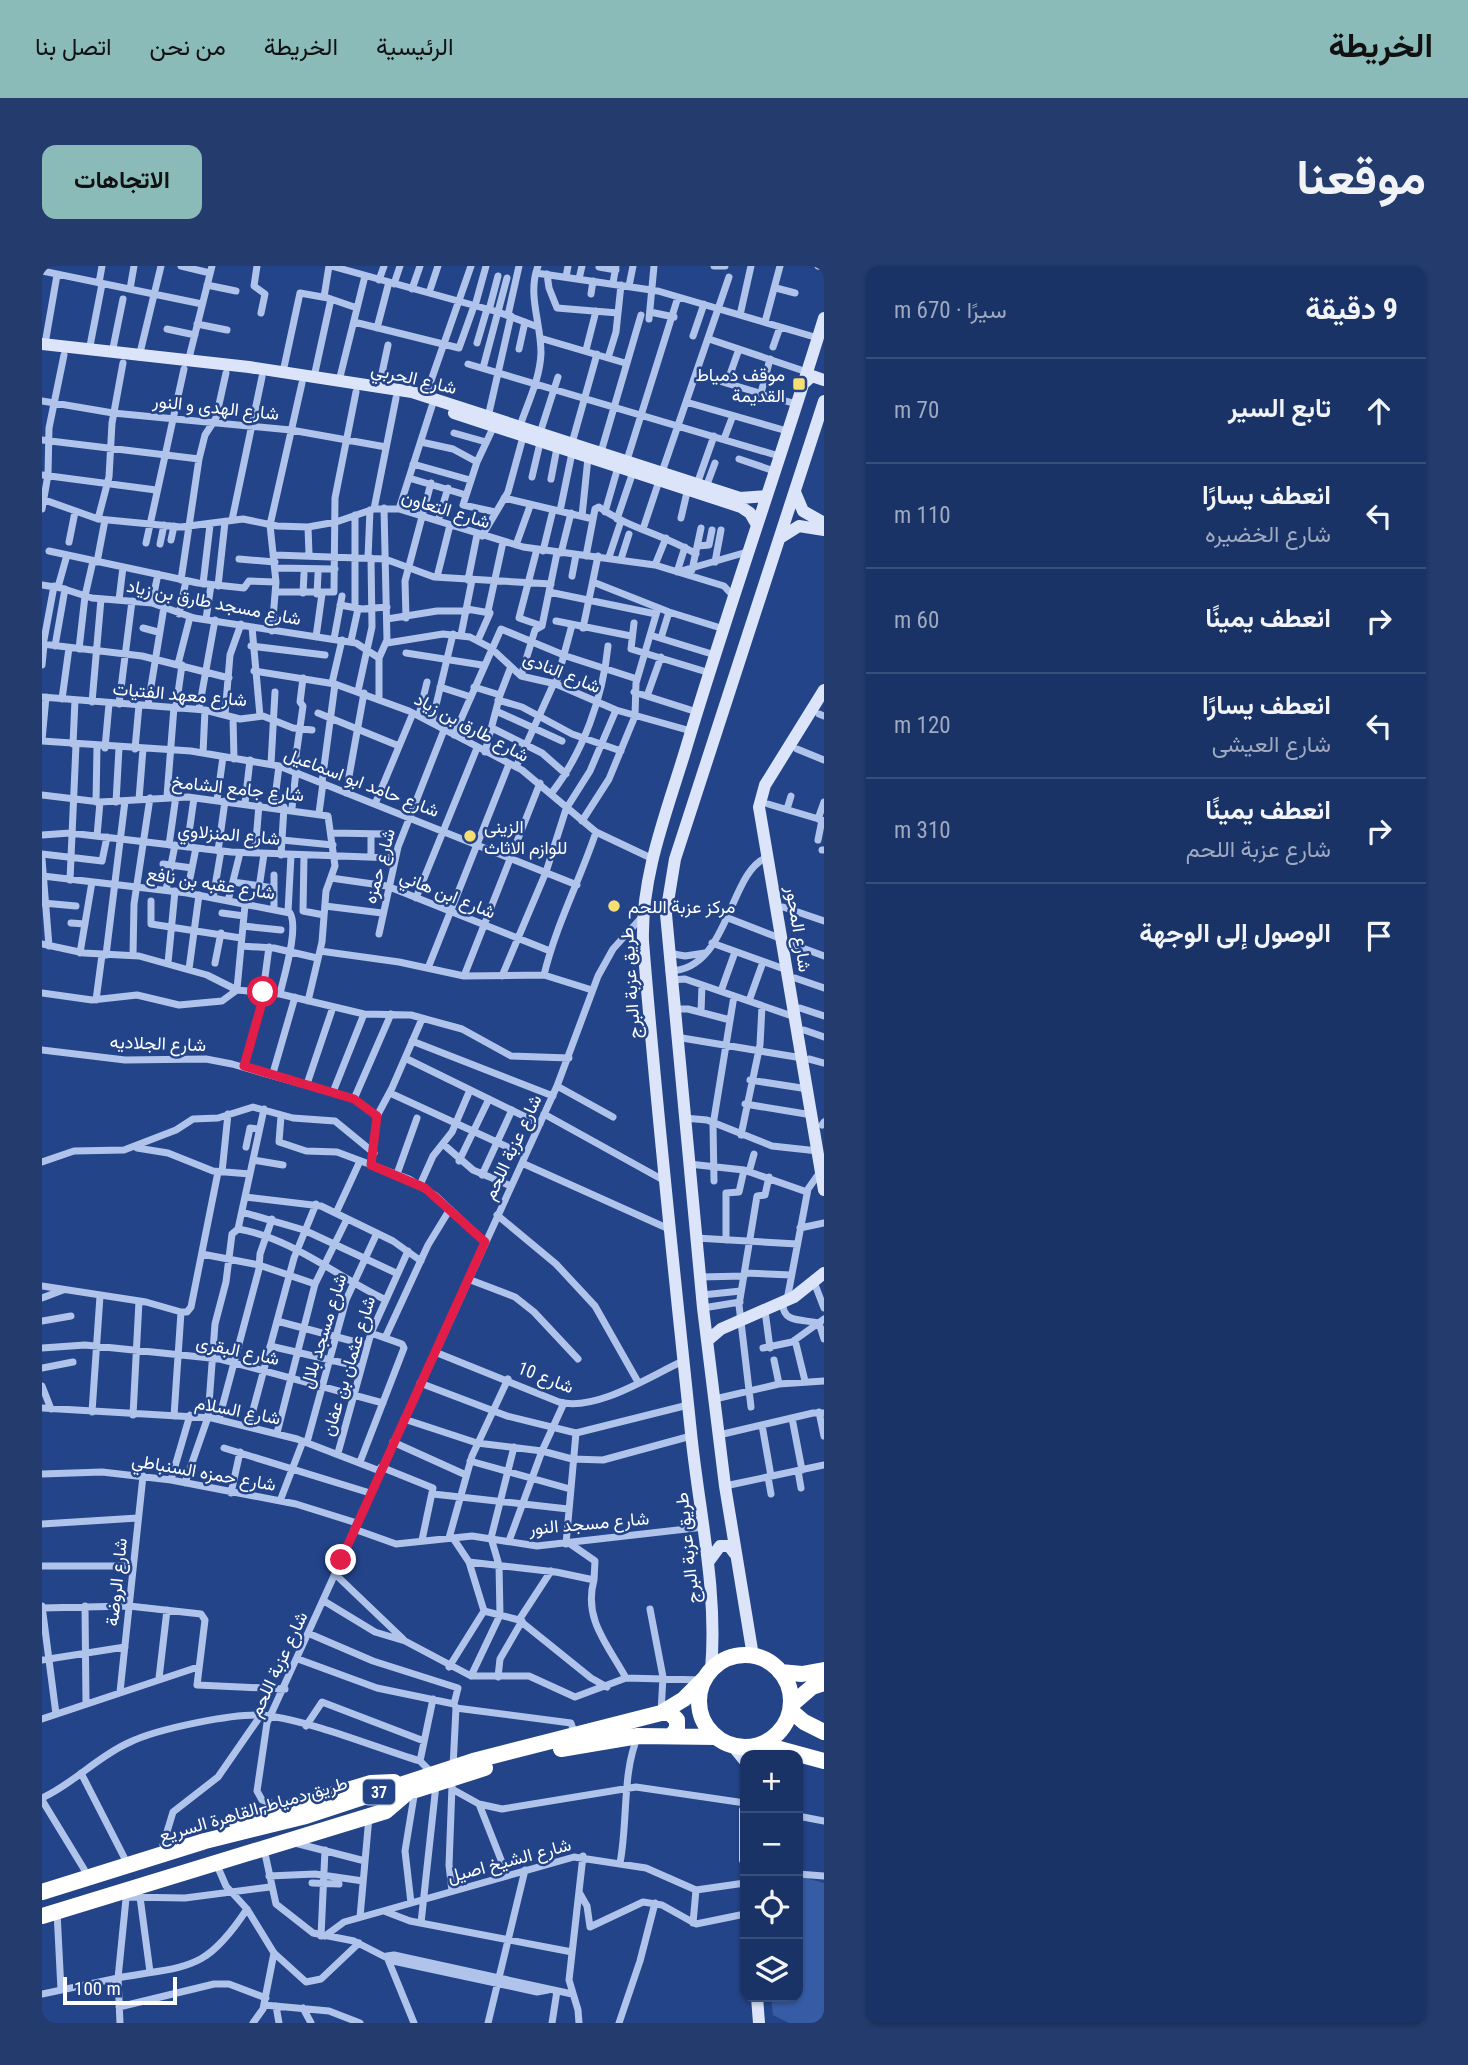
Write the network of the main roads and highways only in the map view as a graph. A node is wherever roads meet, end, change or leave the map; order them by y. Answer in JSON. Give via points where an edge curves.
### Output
{"nodes":[{"id":1,"x":824,"y":1670,"type":"edge"},
{"id":2,"x":780,"y":1672,"type":"junction"},
{"id":3,"x":707,"y":1676,"type":"junction"},
{"id":4,"x":824,"y":1683,"type":"edge"},
{"id":5,"x":791,"y":1707,"type":"junction"},
{"id":6,"x":661,"y":1713,"type":"junction"},
{"id":7,"x":824,"y":1731,"type":"edge"},
{"id":8,"x":671,"y":1736,"type":"junction"},
{"id":9,"x":724,"y":1740,"type":"junction"},
{"id":10,"x":743,"y":1750,"type":"edge"},
{"id":11,"x":753,"y":1750,"type":"edge"},
{"id":12,"x":452,"y":1778,"type":"junction"},
{"id":13,"x":408,"y":1789,"type":"junction"},
{"id":14,"x":42,"y":1882,"type":"edge"},
{"id":15,"x":42,"y":1892,"type":"edge"},
{"id":16,"x":42,"y":1901,"type":"edge"},
{"id":17,"x":50,"y":1914,"type":"edge"}],
"edges":[{"from":1,"to":2,"type":"highway"},
{"from":2,"to":3,"type":"highway","via":[[754,1656],[734,1657]]},
{"from":2,"to":5,"type":"highway","via":[[790,1690]]},
{"from":3,"to":6,"type":"highway","name":"طريق دمياط, القاهرة السريع","number":"37","via":[[684,1699]]},
{"from":3,"to":9,"type":"highway","via":[[700,1709],[706,1724]]},
{"from":4,"to":5,"type":"highway","via":[[812,1687]]},
{"from":5,"to":7,"type":"highway","via":[[804,1722]]},
{"from":5,"to":11,"type":"highway","via":[[777,1734]]},
{"from":6,"to":8,"type":"highway","via":[[670,1713],[677,1720]]},
{"from":6,"to":12,"type":"highway","name":"طريق دمياط, القاهرة السريع","number":"37","via":[[575,1735]]},
{"from":8,"to":9,"type":"highway","name":"طريق دمياط, القاهرة السريع","number":"37"},
{"from":8,"to":12,"type":"highway","name":"طريق دمياط, القاهرة السريع","number":"37","via":[[638,1736],[540,1754]]},
{"from":9,"to":10,"type":"highway"},
{"from":12,"to":13,"type":"highway","name":"طريق دمياط, القاهرة السريع","number":"37","via":[[434,1778]]},
{"from":13,"to":14,"type":"highway","via":[[371,1783]]},
{"from":13,"to":15,"type":"highway","name":"طريق دمياط, القاهرة السريع","number":"37","via":[[205,1841]]},
{"from":13,"to":16,"type":"highway","name":"طريق دمياط, القاهرة السريع","number":"37","via":[[294,1829],[207,1849]]},
{"from":13,"to":17,"type":"highway","via":[[390,1809],[369,1817],[216,1862],[131,1894]]}]}
